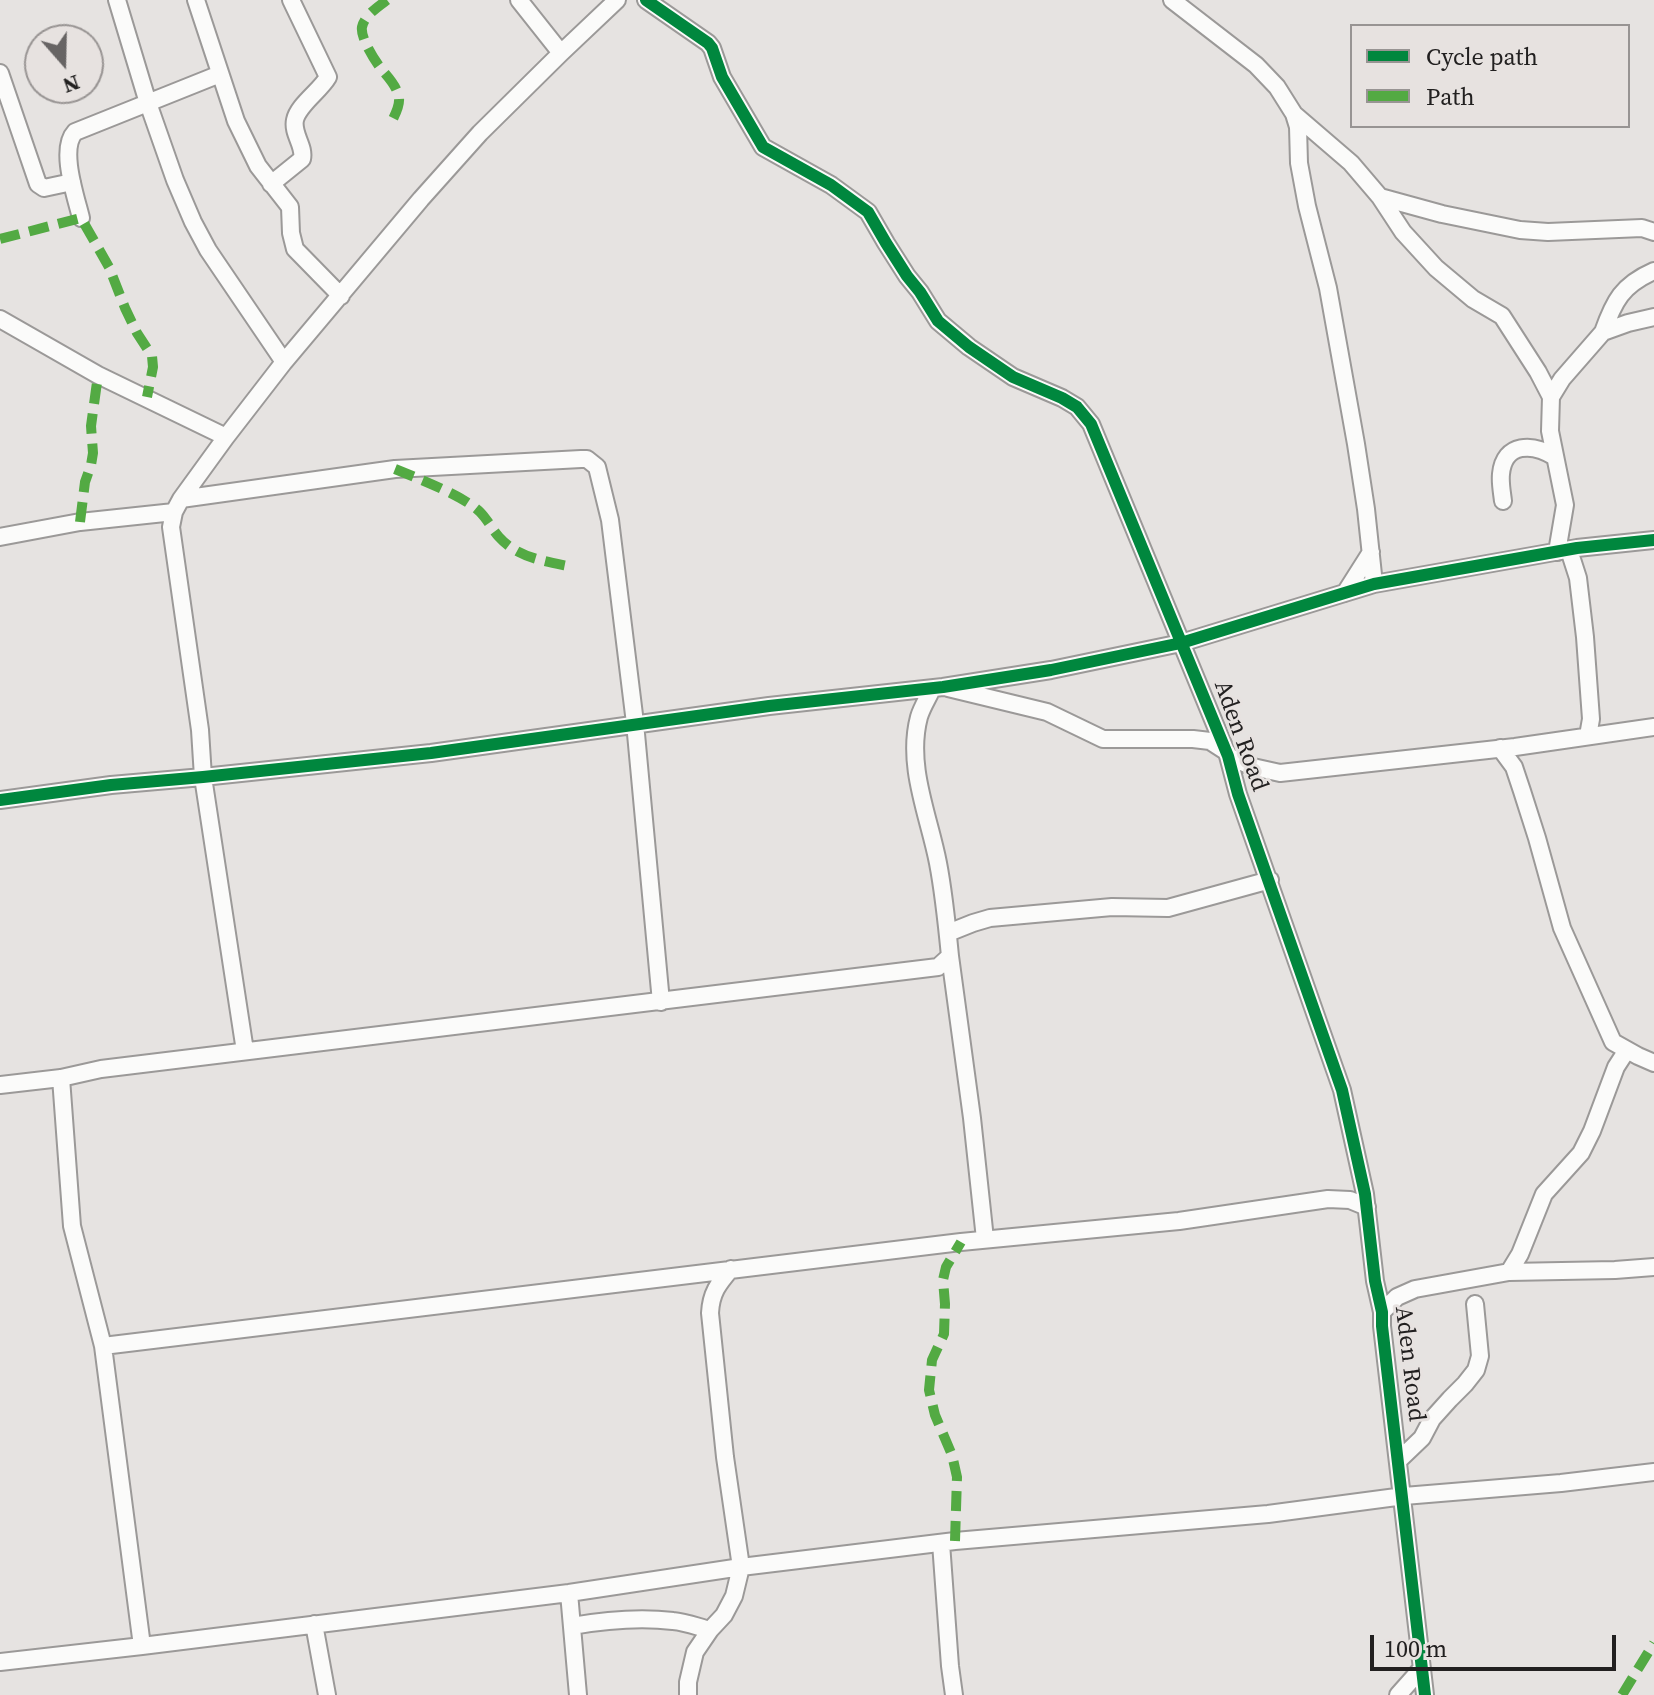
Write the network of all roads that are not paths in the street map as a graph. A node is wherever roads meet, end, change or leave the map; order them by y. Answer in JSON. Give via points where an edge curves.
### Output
{"nodes":[{"id":1,"x":117,"y":0,"type":"edge"},
{"id":2,"x":196,"y":0,"type":"edge"},
{"id":3,"x":291,"y":0,"type":"edge"},
{"id":4,"x":519,"y":0,"type":"edge"},
{"id":5,"x":617,"y":0,"type":"edge"},
{"id":6,"x":646,"y":0,"type":"edge"},
{"id":7,"x":1172,"y":0,"type":"edge"},
{"id":8,"x":561,"y":53,"type":"junction"},
{"id":9,"x":0,"y":73,"type":"edge"},
{"id":10,"x":220,"y":74,"type":"junction"},
{"id":11,"x":148,"y":103,"type":"junction"},
{"id":12,"x":1294,"y":114,"type":"junction"},
{"id":13,"x":72,"y":182,"type":"junction"},
{"id":14,"x":271,"y":184,"type":"junction"},
{"id":15,"x":1380,"y":197,"type":"junction"},
{"id":16,"x":81,"y":218,"type":"dead end"},
{"id":17,"x":1654,"y":232,"type":"edge"},
{"id":18,"x":1654,"y":271,"type":"edge"},
{"id":19,"x":341,"y":296,"type":"junction"},
{"id":20,"x":1654,"y":317,"type":"edge"},
{"id":21,"x":0,"y":319,"type":"edge"},
{"id":22,"x":1603,"y":332,"type":"junction"},
{"id":23,"x":284,"y":362,"type":"junction"},
{"id":24,"x":1551,"y":397,"type":"junction"},
{"id":25,"x":226,"y":437,"type":"junction"},
{"id":26,"x":1555,"y":457,"type":"junction"},
{"id":27,"x":1503,"y":501,"type":"dead end"},
{"id":28,"x":178,"y":505,"type":"junction"},
{"id":29,"x":0,"y":537,"type":"edge"},
{"id":30,"x":1654,"y":540,"type":"edge"},
{"id":31,"x":1563,"y":551,"type":"junction"},
{"id":32,"x":1371,"y":552,"type":"junction"},
{"id":33,"x":1374,"y":584,"type":"junction"},
{"id":34,"x":1345,"y":593,"type":"junction"},
{"id":35,"x":1181,"y":643,"type":"junction"},
{"id":36,"x":938,"y":688,"type":"junction"},
{"id":37,"x":635,"y":723,"type":"junction"},
{"id":38,"x":1654,"y":727,"type":"edge"},
{"id":39,"x":1588,"y":736,"type":"junction"},
{"id":40,"x":1500,"y":748,"type":"junction"},
{"id":41,"x":1228,"y":754,"type":"junction"},
{"id":42,"x":1280,"y":773,"type":"junction"},
{"id":43,"x":203,"y":777,"type":"junction"},
{"id":44,"x":1238,"y":794,"type":"junction"},
{"id":45,"x":0,"y":800,"type":"edge"},
{"id":46,"x":1270,"y":880,"type":"junction"},
{"id":47,"x":948,"y":933,"type":"junction"},
{"id":48,"x":950,"y":956,"type":"junction"},
{"id":49,"x":661,"y":1002,"type":"junction"},
{"id":50,"x":1627,"y":1050,"type":"junction"},
{"id":51,"x":245,"y":1051,"type":"junction"},
{"id":52,"x":1654,"y":1063,"type":"edge"},
{"id":53,"x":61,"y":1078,"type":"junction"},
{"id":54,"x":0,"y":1085,"type":"edge"},
{"id":55,"x":1367,"y":1207,"type":"junction"},
{"id":56,"x":985,"y":1239,"type":"junction"},
{"id":57,"x":1654,"y":1267,"type":"edge"},
{"id":58,"x":731,"y":1269,"type":"junction"},
{"id":59,"x":1509,"y":1272,"type":"junction"},
{"id":60,"x":1475,"y":1304,"type":"dead end"},
{"id":61,"x":1382,"y":1312,"type":"junction"},
{"id":62,"x":103,"y":1346,"type":"junction"},
{"id":63,"x":1399,"y":1460,"type":"junction"},
{"id":64,"x":1654,"y":1472,"type":"edge"},
{"id":65,"x":1404,"y":1496,"type":"junction"},
{"id":66,"x":941,"y":1543,"type":"junction"},
{"id":67,"x":741,"y":1567,"type":"junction"},
{"id":68,"x":569,"y":1593,"type":"junction"},
{"id":69,"x":314,"y":1624,"type":"junction"},
{"id":70,"x":572,"y":1626,"type":"junction"},
{"id":71,"x":710,"y":1630,"type":"junction"},
{"id":72,"x":142,"y":1646,"type":"junction"},
{"id":73,"x":0,"y":1662,"type":"edge"},
{"id":74,"x":1422,"y":1668,"type":"junction"},
{"id":75,"x":327,"y":1695,"type":"edge"},
{"id":76,"x":578,"y":1695,"type":"edge"},
{"id":77,"x":688,"y":1695,"type":"edge"},
{"id":78,"x":954,"y":1695,"type":"edge"},
{"id":79,"x":1398,"y":1695,"type":"edge"},
{"id":80,"x":1425,"y":1695,"type":"edge"}],
"edges":[{"from":1,"to":11,"type":"street"},
{"from":2,"to":10,"type":"street"},
{"from":3,"to":14,"type":"street","via":[[328,77],[295,119],[302,159]]},
{"from":4,"to":8,"type":"street"},
{"from":5,"to":8,"type":"street"},
{"from":6,"to":35,"type":"street","name":"Aden Road","via":[[712,48],[722,77],[763,147],[868,212],[938,321],[1013,377],[1077,407],[1091,424]]},
{"from":7,"to":12,"type":"street","via":[[1256,65]]},
{"from":8,"to":19,"type":"street","via":[[421,199]]},
{"from":9,"to":13,"type":"street","via":[[38,184],[44,188]]},
{"from":10,"to":11,"type":"street"},
{"from":10,"to":14,"type":"street","via":[[236,121]]},
{"from":11,"to":13,"type":"street","via":[[69,138]]},
{"from":11,"to":23,"type":"street","via":[[193,222]]},
{"from":12,"to":15,"type":"street","via":[[1351,163]]},
{"from":12,"to":32,"type":"street"},
{"from":13,"to":16,"type":"street"},
{"from":14,"to":19,"type":"street","via":[[290,207],[295,249]]},
{"from":15,"to":17,"type":"street","via":[[1520,230]]},
{"from":15,"to":24,"type":"street","via":[[1436,268],[1502,316]]},
{"from":18,"to":22,"type":"street","via":[[1617,297]]},
{"from":19,"to":23,"type":"street"},
{"from":20,"to":22,"type":"street"},
{"from":21,"to":25,"type":"street","via":[[98,375]]},
{"from":22,"to":24,"type":"street"},
{"from":23,"to":25,"type":"street"},
{"from":24,"to":26,"type":"street"},
{"from":25,"to":28,"type":"street"},
{"from":26,"to":27,"type":"street","via":[[1533,447],[1515,451],[1501,473]]},
{"from":26,"to":31,"type":"street","via":[[1565,505]]},
{"from":28,"to":29,"type":"street"},
{"from":28,"to":37,"type":"street","via":[[395,469],[587,459],[600,476],[610,520]]},
{"from":28,"to":43,"type":"street","via":[[171,527]]},
{"from":30,"to":31,"type":"street"},
{"from":31,"to":33,"type":"street"},
{"from":31,"to":39,"type":"street","via":[[1578,578],[1591,719]]},
{"from":32,"to":33,"type":"street"},
{"from":32,"to":34,"type":"street"},
{"from":33,"to":34,"type":"street"},
{"from":34,"to":35,"type":"street"},
{"from":35,"to":36,"type":"street"},
{"from":35,"to":41,"type":"street","name":"Aden Road"},
{"from":36,"to":37,"type":"street"},
{"from":36,"to":41,"type":"street","via":[[1047,712],[1103,739],[1202,740]]},
{"from":36,"to":47,"type":"street","via":[[920,714],[915,739]]},
{"from":37,"to":43,"type":"street","via":[[431,753]]},
{"from":37,"to":49,"type":"street"},
{"from":38,"to":39,"type":"street"},
{"from":39,"to":40,"type":"street"},
{"from":40,"to":42,"type":"street"},
{"from":40,"to":50,"type":"street","via":[[1514,767],[1562,928],[1613,1042]]},
{"from":41,"to":42,"type":"street"},
{"from":41,"to":44,"type":"street","name":"Aden Road"},
{"from":42,"to":44,"type":"street","via":[[1249,782]]},
{"from":43,"to":45,"type":"street"},
{"from":43,"to":51,"type":"street"},
{"from":44,"to":46,"type":"street","name":"Aden Road"},
{"from":46,"to":47,"type":"street","via":[[1168,908],[1112,907],[990,918]]},
{"from":46,"to":55,"type":"street","name":"Aden Road","via":[[1342,1090]]},
{"from":47,"to":48,"type":"street"},
{"from":48,"to":49,"type":"street","via":[[938,967]]},
{"from":48,"to":56,"type":"street"},
{"from":49,"to":51,"type":"street"},
{"from":50,"to":52,"type":"street"},
{"from":50,"to":59,"type":"street","via":[[1581,1153],[1544,1194]]},
{"from":51,"to":53,"type":"street"},
{"from":53,"to":54,"type":"street"},
{"from":53,"to":62,"type":"street","via":[[72,1226]]},
{"from":55,"to":56,"type":"street","via":[[1328,1199],[1179,1221]]},
{"from":55,"to":61,"type":"street","name":"Aden Road"},
{"from":56,"to":58,"type":"street"},
{"from":57,"to":59,"type":"street"},
{"from":58,"to":62,"type":"street"},
{"from":58,"to":67,"type":"street","via":[[711,1297],[710,1313]]},
{"from":59,"to":61,"type":"street","via":[[1415,1289]]},
{"from":60,"to":63,"type":"street","via":[[1480,1341],[1476,1370]]},
{"from":61,"to":63,"type":"street","name":"Aden Road"},
{"from":62,"to":72,"type":"street"},
{"from":63,"to":65,"type":"street","name":"Aden Road"},
{"from":64,"to":65,"type":"street"},
{"from":65,"to":66,"type":"street","via":[[1268,1514]]},
{"from":65,"to":74,"type":"street","name":"Aden Road"},
{"from":66,"to":67,"type":"street"},
{"from":66,"to":78,"type":"street"},
{"from":67,"to":68,"type":"street"},
{"from":67,"to":71,"type":"street","via":[[734,1596]]},
{"from":68,"to":69,"type":"street"},
{"from":68,"to":70,"type":"street"},
{"from":69,"to":72,"type":"street"},
{"from":69,"to":75,"type":"street"},
{"from":70,"to":71,"type":"street","via":[[645,1620]]},
{"from":70,"to":76,"type":"street"},
{"from":71,"to":77,"type":"street","via":[[695,1652]]},
{"from":72,"to":73,"type":"street"},
{"from":74,"to":79,"type":"street"},
{"from":74,"to":80,"type":"street","name":"Aden Road"}]}
